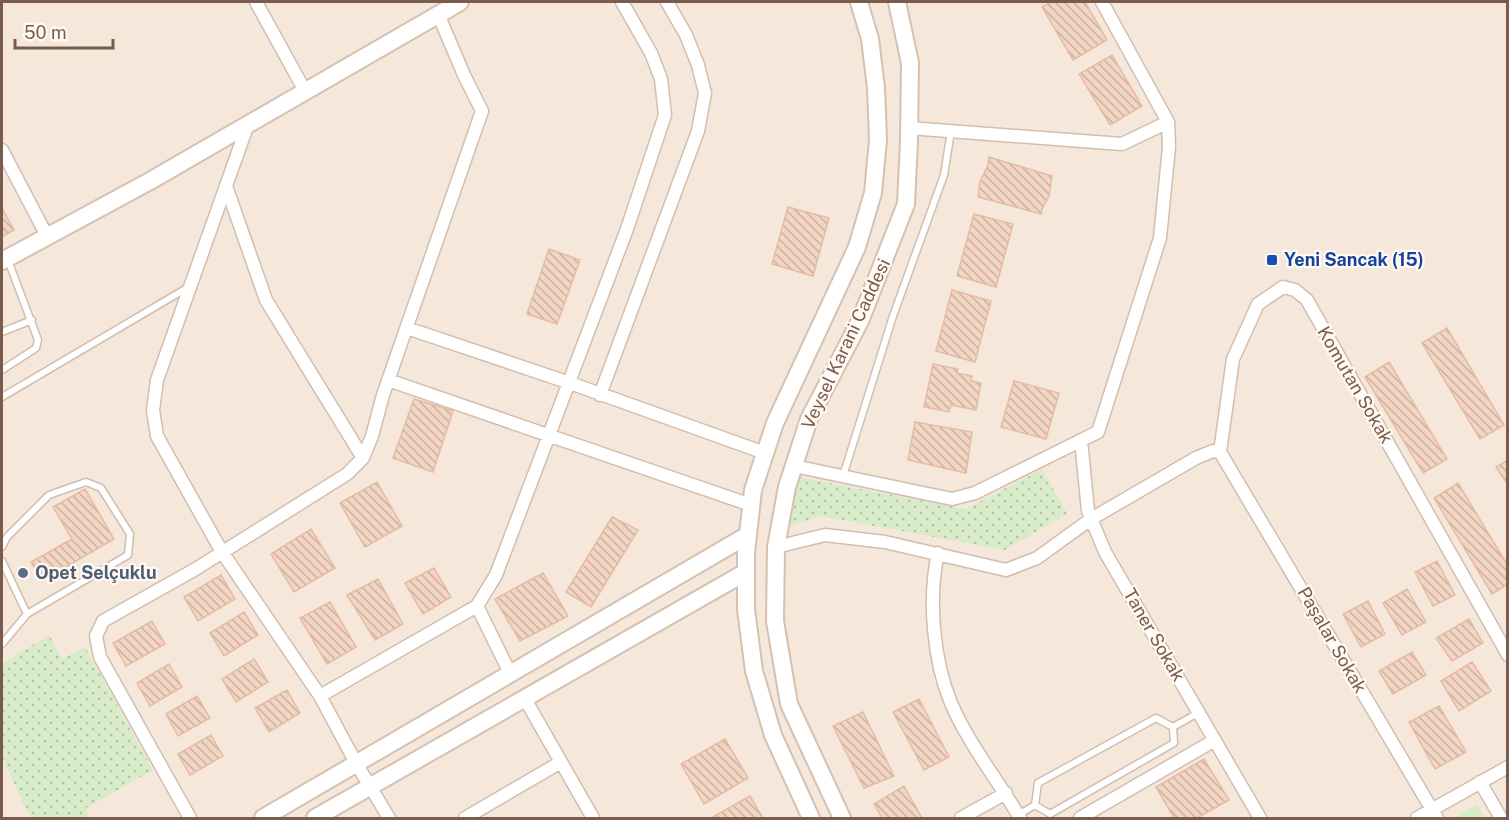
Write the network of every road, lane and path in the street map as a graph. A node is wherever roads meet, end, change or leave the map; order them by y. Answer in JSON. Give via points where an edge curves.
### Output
{"nodes":[{"id":1,"x":256,"y":2,"type":"edge"},
{"id":2,"x":460,"y":2,"type":"edge"},
{"id":3,"x":622,"y":2,"type":"edge"},
{"id":4,"x":667,"y":2,"type":"edge"},
{"id":5,"x":859,"y":2,"type":"edge"},
{"id":6,"x":897,"y":2,"type":"edge"},
{"id":7,"x":1102,"y":2,"type":"edge"},
{"id":8,"x":438,"y":14,"type":"junction"},
{"id":9,"x":305,"y":91,"type":"junction"},
{"id":10,"x":1168,"y":122,"type":"junction"},
{"id":11,"x":248,"y":124,"type":"junction"},
{"id":12,"x":909,"y":128,"type":"junction"},
{"id":13,"x":951,"y":131,"type":"junction"},
{"id":14,"x":2,"y":150,"type":"edge"},
{"id":15,"x":226,"y":186,"type":"junction"},
{"id":16,"x":48,"y":238,"type":"junction"},
{"id":17,"x":4,"y":260,"type":"edge"},
{"id":18,"x":190,"y":287,"type":"junction"},
{"id":19,"x":32,"y":320,"type":"junction"},
{"id":20,"x":406,"y":328,"type":"junction"},
{"id":21,"x":2,"y":332,"type":"edge"},
{"id":22,"x":2,"y":370,"type":"edge"},
{"id":23,"x":388,"y":380,"type":"junction"},
{"id":24,"x":570,"y":384,"type":"junction"},
{"id":25,"x":600,"y":394,"type":"junction"},
{"id":26,"x":2,"y":397,"type":"edge"},
{"id":27,"x":550,"y":435,"type":"junction"},
{"id":28,"x":1082,"y":440,"type":"junction"},
{"id":29,"x":765,"y":453,"type":"junction"},
{"id":30,"x":1223,"y":456,"type":"junction"},
{"id":31,"x":363,"y":458,"type":"junction"},
{"id":32,"x":794,"y":466,"type":"junction"},
{"id":33,"x":843,"y":476,"type":"junction"},
{"id":34,"x":751,"y":505,"type":"junction"},
{"id":35,"x":1091,"y":519,"type":"junction"},
{"id":36,"x":748,"y":535,"type":"junction"},
{"id":37,"x":2,"y":547,"type":"edge"},
{"id":38,"x":776,"y":547,"type":"junction"},
{"id":39,"x":222,"y":552,"type":"junction"},
{"id":40,"x":938,"y":553,"type":"junction"},
{"id":41,"x":2,"y":561,"type":"edge"},
{"id":42,"x":746,"y":572,"type":"junction"},
{"id":43,"x":477,"y":606,"type":"junction"},
{"id":44,"x":27,"y":614,"type":"junction"},
{"id":45,"x":2,"y":644,"type":"edge"},
{"id":46,"x":1508,"y":655,"type":"edge"},
{"id":47,"x":511,"y":675,"type":"junction"},
{"id":48,"x":320,"y":696,"type":"junction"},
{"id":49,"x":525,"y":699,"type":"junction"},
{"id":50,"x":1199,"y":712,"type":"junction"},
{"id":51,"x":1173,"y":727,"type":"junction"},
{"id":52,"x":1215,"y":740,"type":"junction"},
{"id":53,"x":561,"y":762,"type":"junction"},
{"id":54,"x":356,"y":763,"type":"junction"},
{"id":55,"x":1508,"y":767,"type":"edge"},
{"id":56,"x":1480,"y":782,"type":"junction"},
{"id":57,"x":372,"y":786,"type":"junction"},
{"id":58,"x":1006,"y":794,"type":"junction"},
{"id":59,"x":1035,"y":805,"type":"junction"},
{"id":60,"x":1434,"y":814,"type":"edge"},
{"id":61,"x":1019,"y":817,"type":"edge"},
{"id":62,"x":190,"y":819,"type":"edge"},
{"id":63,"x":263,"y":819,"type":"edge"},
{"id":64,"x":315,"y":819,"type":"edge"},
{"id":65,"x":389,"y":819,"type":"edge"},
{"id":66,"x":465,"y":819,"type":"edge"},
{"id":67,"x":593,"y":819,"type":"edge"},
{"id":68,"x":811,"y":819,"type":"edge"},
{"id":69,"x":842,"y":819,"type":"edge"},
{"id":70,"x":962,"y":819,"type":"edge"},
{"id":71,"x":1080,"y":819,"type":"edge"},
{"id":72,"x":1260,"y":819,"type":"edge"},
{"id":73,"x":1417,"y":819,"type":"edge"},
{"id":74,"x":1501,"y":819,"type":"edge"}],
"edges":[{"from":1,"to":9,"type":"street"},
{"from":2,"to":8,"type":"main road"},
{"from":3,"to":24,"type":"street","via":[[661,79],[665,115]]},
{"from":4,"to":25,"type":"street","via":[[686,34],[705,93],[698,131]]},
{"from":5,"to":29,"type":"main road","name":"Veysel Karani Caddesi","via":[[870,39],[876,88],[878,140],[873,194],[857,248],[775,423]]},
{"from":6,"to":12,"type":"main road","name":"Veysel Karani Caddesi","via":[[910,63]]},
{"from":7,"to":10,"type":"street"},
{"from":8,"to":9,"type":"main road"},
{"from":8,"to":20,"type":"street","via":[[482,111]]},
{"from":9,"to":11,"type":"main road"},
{"from":10,"to":13,"type":"street","via":[[1122,144]]},
{"from":10,"to":28,"type":"street","via":[[1160,237],[1098,432]]},
{"from":11,"to":15,"type":"street"},
{"from":11,"to":16,"type":"main road"},
{"from":12,"to":13,"type":"street"},
{"from":12,"to":32,"type":"main road","name":"Veysel Karani Caddesi","via":[[906,204],[860,321],[809,419]]},
{"from":13,"to":33,"type":"lane","via":[[944,175],[893,316]]},
{"from":14,"to":16,"type":"street"},
{"from":15,"to":18,"type":"street"},
{"from":15,"to":31,"type":"street","via":[[266,300]]},
{"from":16,"to":17,"type":"main road"},
{"from":17,"to":19,"type":"lane"},
{"from":18,"to":26,"type":"lane"},
{"from":18,"to":39,"type":"street","via":[[157,380],[153,411],[157,436]]},
{"from":19,"to":21,"type":"lane"},
{"from":19,"to":22,"type":"lane","via":[[38,340],[36,348]]},
{"from":20,"to":23,"type":"street"},
{"from":20,"to":24,"type":"street"},
{"from":23,"to":27,"type":"street"},
{"from":23,"to":31,"type":"street"},
{"from":24,"to":25,"type":"street"},
{"from":24,"to":27,"type":"street"},
{"from":25,"to":29,"type":"street"},
{"from":27,"to":34,"type":"street"},
{"from":27,"to":43,"type":"street","via":[[496,575]]},
{"from":28,"to":33,"type":"street","via":[[975,493],[952,499]]},
{"from":28,"to":35,"type":"street","name":"Taner Sokak"},
{"from":29,"to":34,"type":"main road","name":"Veysel Karani Caddesi"},
{"from":30,"to":35,"type":"street","via":[[1213,451],[1196,458]]},
{"from":30,"to":46,"type":"street","name":"Komutan Sokak","via":[[1233,359],[1258,304],[1283,287],[1295,290],[1307,300]]},
{"from":30,"to":60,"type":"street","name":"Paşalar Sokak"},
{"from":31,"to":39,"type":"street","via":[[347,474]]},
{"from":32,"to":33,"type":"street"},
{"from":32,"to":38,"type":"main road","name":"Veysel Karani Caddesi"},
{"from":34,"to":36,"type":"main road","name":"Veysel Karani Caddesi"},
{"from":35,"to":40,"type":"street","via":[[1037,558],[1006,570]]},
{"from":35,"to":50,"type":"street","name":"Taner Sokak","via":[[1105,552]]},
{"from":36,"to":42,"type":"main road","name":"Veysel Karani Caddesi"},
{"from":36,"to":47,"type":"main road"},
{"from":37,"to":44,"type":"lane","via":[[49,495],[86,482],[101,488],[130,534],[128,555]]},
{"from":38,"to":40,"type":"street","via":[[825,535]]},
{"from":38,"to":69,"type":"main road","name":"Veysel Karani Caddesi","via":[[775,621],[789,704]]},
{"from":39,"to":48,"type":"street"},
{"from":39,"to":62,"type":"street","via":[[103,621],[96,636],[100,657]]},
{"from":40,"to":58,"type":"street","via":[[933,574],[936,648],[951,703],[992,777]]},
{"from":41,"to":44,"type":"lane"},
{"from":42,"to":49,"type":"main road"},
{"from":42,"to":68,"type":"main road","name":"Veysel Karani Caddesi","via":[[754,671],[773,735]]},
{"from":43,"to":47,"type":"street"},
{"from":43,"to":48,"type":"street"},
{"from":44,"to":45,"type":"lane"},
{"from":47,"to":54,"type":"main road"},
{"from":48,"to":54,"type":"street"},
{"from":49,"to":53,"type":"street"},
{"from":49,"to":57,"type":"main road"},
{"from":50,"to":51,"type":"lane"},
{"from":50,"to":52,"type":"street","name":"Taner Sokak"},
{"from":51,"to":59,"type":"lane","via":[[1156,718],[1038,783]]},
{"from":51,"to":59,"type":"lane","via":[[1174,743],[1050,814]]},
{"from":52,"to":71,"type":"street"},
{"from":52,"to":72,"type":"street","name":"Taner Sokak"},
{"from":53,"to":66,"type":"street"},
{"from":53,"to":67,"type":"street"},
{"from":54,"to":57,"type":"street"},
{"from":54,"to":63,"type":"main road"},
{"from":55,"to":56,"type":"street"},
{"from":56,"to":60,"type":"street"},
{"from":56,"to":74,"type":"street"},
{"from":57,"to":64,"type":"main road"},
{"from":57,"to":65,"type":"street"},
{"from":58,"to":61,"type":"street"},
{"from":58,"to":70,"type":"street"},
{"from":59,"to":61,"type":"lane"},
{"from":60,"to":73,"type":"street"}]}
